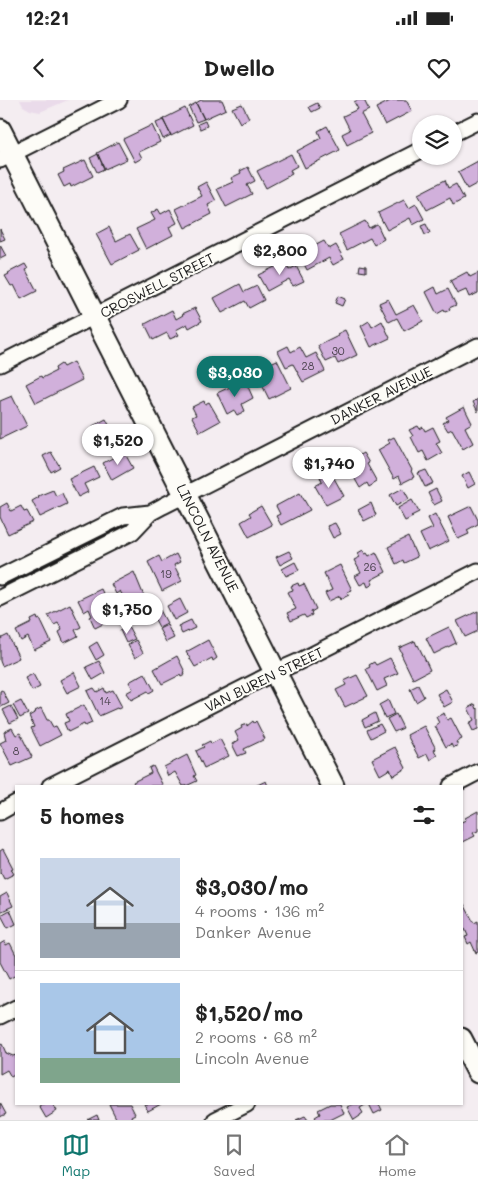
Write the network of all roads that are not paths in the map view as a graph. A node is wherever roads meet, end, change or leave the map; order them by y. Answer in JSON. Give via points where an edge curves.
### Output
{"nodes":[{"id":1,"x":119,"y":100,"type":"edge"},
{"id":2,"x":478,"y":121,"type":"edge"},
{"id":3,"x":462,"y":129,"type":"edge"},
{"id":4,"x":0,"y":130,"type":"edge"},
{"id":5,"x":412,"y":155,"type":"edge"},
{"id":6,"x":6,"y":157,"type":"edge"},
{"id":7,"x":95,"y":316,"type":"junction"},
{"id":8,"x":478,"y":346,"type":"edge"},
{"id":9,"x":0,"y":364,"type":"edge"},
{"id":10,"x":186,"y":495,"type":"junction"},
{"id":11,"x":150,"y":513,"type":"junction"},
{"id":12,"x":478,"y":571,"type":"edge"},
{"id":13,"x":0,"y":577,"type":"edge"},
{"id":14,"x":0,"y":598,"type":"edge"},
{"id":15,"x":275,"y":672,"type":"junction"},
{"id":16,"x":478,"y":772,"type":"edge"},
{"id":17,"x":52,"y":785,"type":"edge"},
{"id":18,"x":332,"y":785,"type":"edge"},
{"id":19,"x":453,"y":785,"type":"edge"},
{"id":20,"x":15,"y":804,"type":"edge"},
{"id":21,"x":0,"y":812,"type":"edge"},
{"id":22,"x":15,"y":1008,"type":"edge"},
{"id":23,"x":0,"y":1016,"type":"edge"},
{"id":24,"x":463,"y":1043,"type":"edge"},
{"id":25,"x":478,"y":1072,"type":"edge"},
{"id":26,"x":245,"y":1105,"type":"edge"},
{"id":27,"x":215,"y":1120,"type":"edge"}],
"edges":[{"from":1,"to":6,"type":"street"},
{"from":2,"to":3,"type":"street"},
{"from":4,"to":6,"type":"street","name":"LINCOLN AVENUE"},
{"from":5,"to":7,"type":"street","name":"CROSWELL STREET"},
{"from":6,"to":7,"type":"street","name":"LINCOLN AVENUE"},
{"from":7,"to":9,"type":"street","name":"CROSWELL STREET"},
{"from":7,"to":10,"type":"street","name":"LINCOLN AVENUE"},
{"from":8,"to":10,"type":"street","name":"DANKER AVENUE"},
{"from":10,"to":11,"type":"street","name":"DANKER AVENUE"},
{"from":10,"to":15,"type":"street","name":"LINCOLN AVENUE"},
{"from":11,"to":13,"type":"street","name":"DANKER AVENUE","via":[[123,516]]},
{"from":11,"to":14,"type":"street","name":"DANKER AVENUE","via":[[132,532]]},
{"from":12,"to":15,"type":"street","name":"VAN BUREN STREET"},
{"from":15,"to":17,"type":"street","name":"VAN BUREN STREET"},
{"from":15,"to":18,"type":"street","name":"LINCOLN AVENUE"},
{"from":16,"to":19,"type":"street"},
{"from":20,"to":21,"type":"street"},
{"from":22,"to":23,"type":"street"},
{"from":24,"to":25,"type":"street"},
{"from":26,"to":27,"type":"street"}]}
